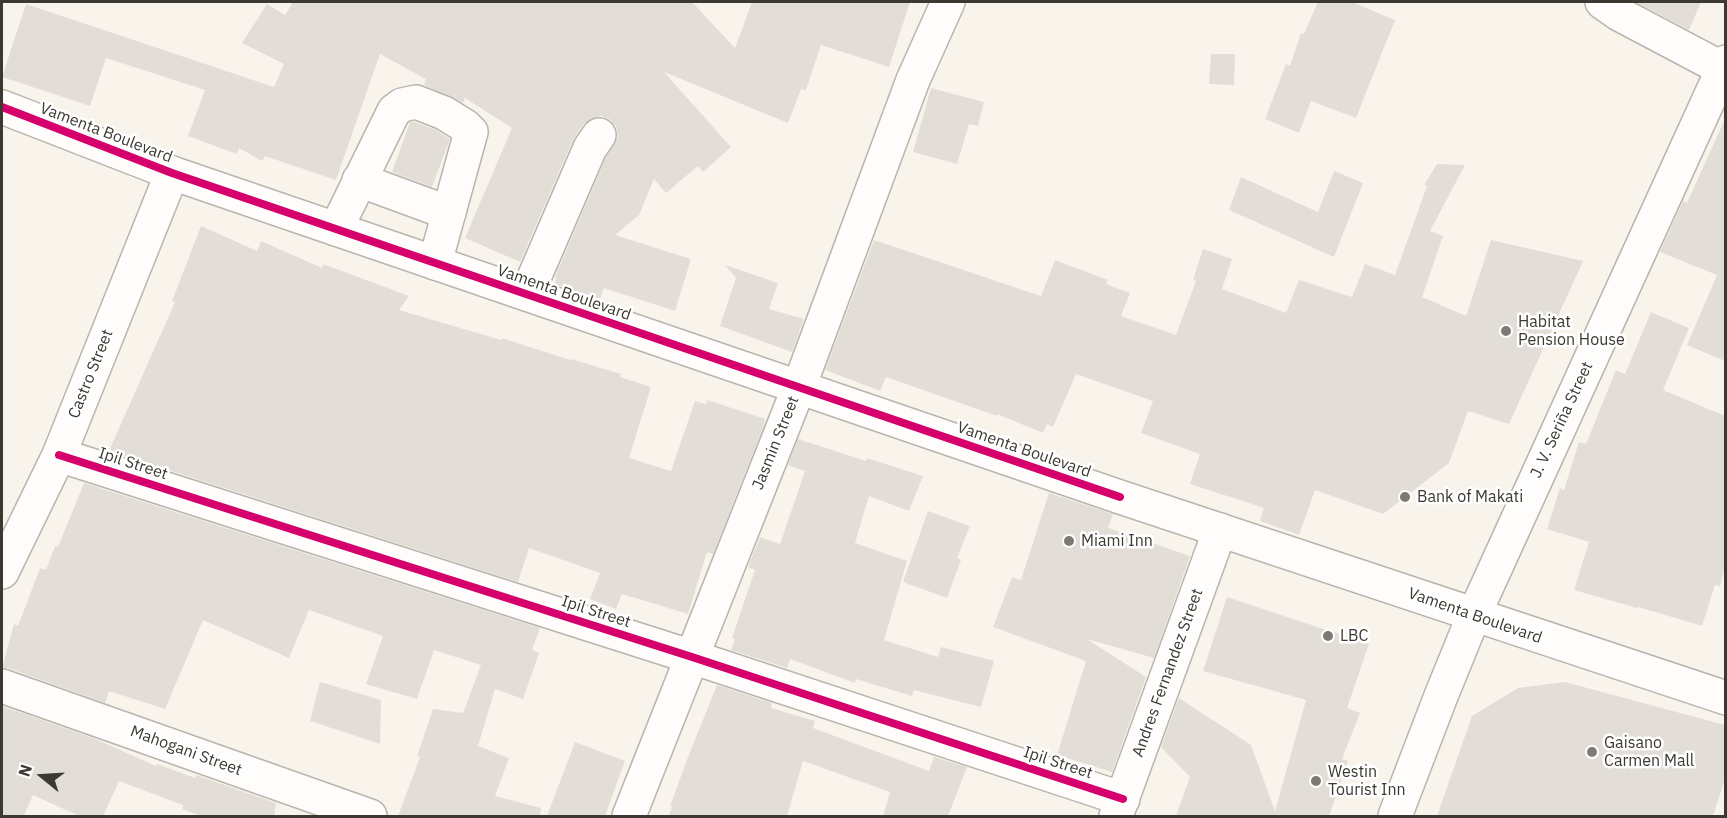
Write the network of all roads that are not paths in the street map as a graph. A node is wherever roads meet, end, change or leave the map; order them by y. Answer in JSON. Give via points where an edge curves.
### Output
{"nodes":[{"id":1,"x":948,"y":2,"type":"edge"},
{"id":2,"x":1602,"y":2,"type":"edge"},
{"id":3,"x":1724,"y":65,"type":"edge"},
{"id":4,"x":2,"y":107,"type":"edge"},
{"id":5,"x":599,"y":135,"type":"dead end"},
{"id":6,"x":172,"y":173,"type":"junction"},
{"id":7,"x":359,"y":180,"type":"junction"},
{"id":8,"x":449,"y":213,"type":"junction"},
{"id":9,"x":336,"y":229,"type":"junction"},
{"id":10,"x":435,"y":262,"type":"junction"},
{"id":11,"x":527,"y":294,"type":"junction"},
{"id":12,"x":799,"y":387,"type":"junction"},
{"id":13,"x":59,"y":455,"type":"junction"},
{"id":14,"x":1220,"y":530,"type":"junction"},
{"id":15,"x":2,"y":572,"type":"edge"},
{"id":16,"x":1474,"y":615,"type":"junction"},
{"id":17,"x":692,"y":657,"type":"junction"},
{"id":18,"x":2,"y":686,"type":"edge"},
{"id":19,"x":1725,"y":698,"type":"edge"},
{"id":20,"x":1120,"y":808,"type":"edge"},
{"id":21,"x":370,"y":816,"type":"edge"},
{"id":22,"x":629,"y":816,"type":"edge"},
{"id":23,"x":1395,"y":816,"type":"edge"}],
"edges":[{"from":1,"to":12,"type":"street","name":"Jasmin Street","via":[[913,80]]},
{"from":2,"to":3,"type":"street"},
{"from":3,"to":16,"type":"street","name":"J. V. Seriña Street"},
{"from":4,"to":6,"type":"street","name":"Vamenta Boulevard"},
{"from":5,"to":11,"type":"street"},
{"from":6,"to":9,"type":"street","name":"Vamenta Boulevard"},
{"from":6,"to":13,"type":"street","name":"Castro Street"},
{"from":7,"to":8,"type":"street"},
{"from":7,"to":8,"type":"street","via":[[394,111],[416,102],[444,113],[471,132]]},
{"from":7,"to":9,"type":"street"},
{"from":8,"to":10,"type":"street"},
{"from":9,"to":10,"type":"street","name":"Vamenta Boulevard"},
{"from":10,"to":11,"type":"street","name":"Vamenta Boulevard"},
{"from":11,"to":12,"type":"street","name":"Vamenta Boulevard"},
{"from":12,"to":14,"type":"street","name":"Vamenta Boulevard"},
{"from":12,"to":17,"type":"street","name":"Jasmin Street"},
{"from":13,"to":15,"type":"street","name":"Castro Street"},
{"from":13,"to":17,"type":"street","name":"Ipil Street"},
{"from":14,"to":16,"type":"street","name":"Vamenta Boulevard"},
{"from":14,"to":20,"type":"street","name":"Andres Fernandez Street"},
{"from":16,"to":19,"type":"street","name":"Vamenta Boulevard"},
{"from":16,"to":23,"type":"street","name":"J. V. Seriña Street"},
{"from":17,"to":20,"type":"street","name":"Ipil Street"},
{"from":17,"to":22,"type":"street","name":"Jasmin Street"},
{"from":18,"to":21,"type":"street","name":"Mahogani Street"}]}
